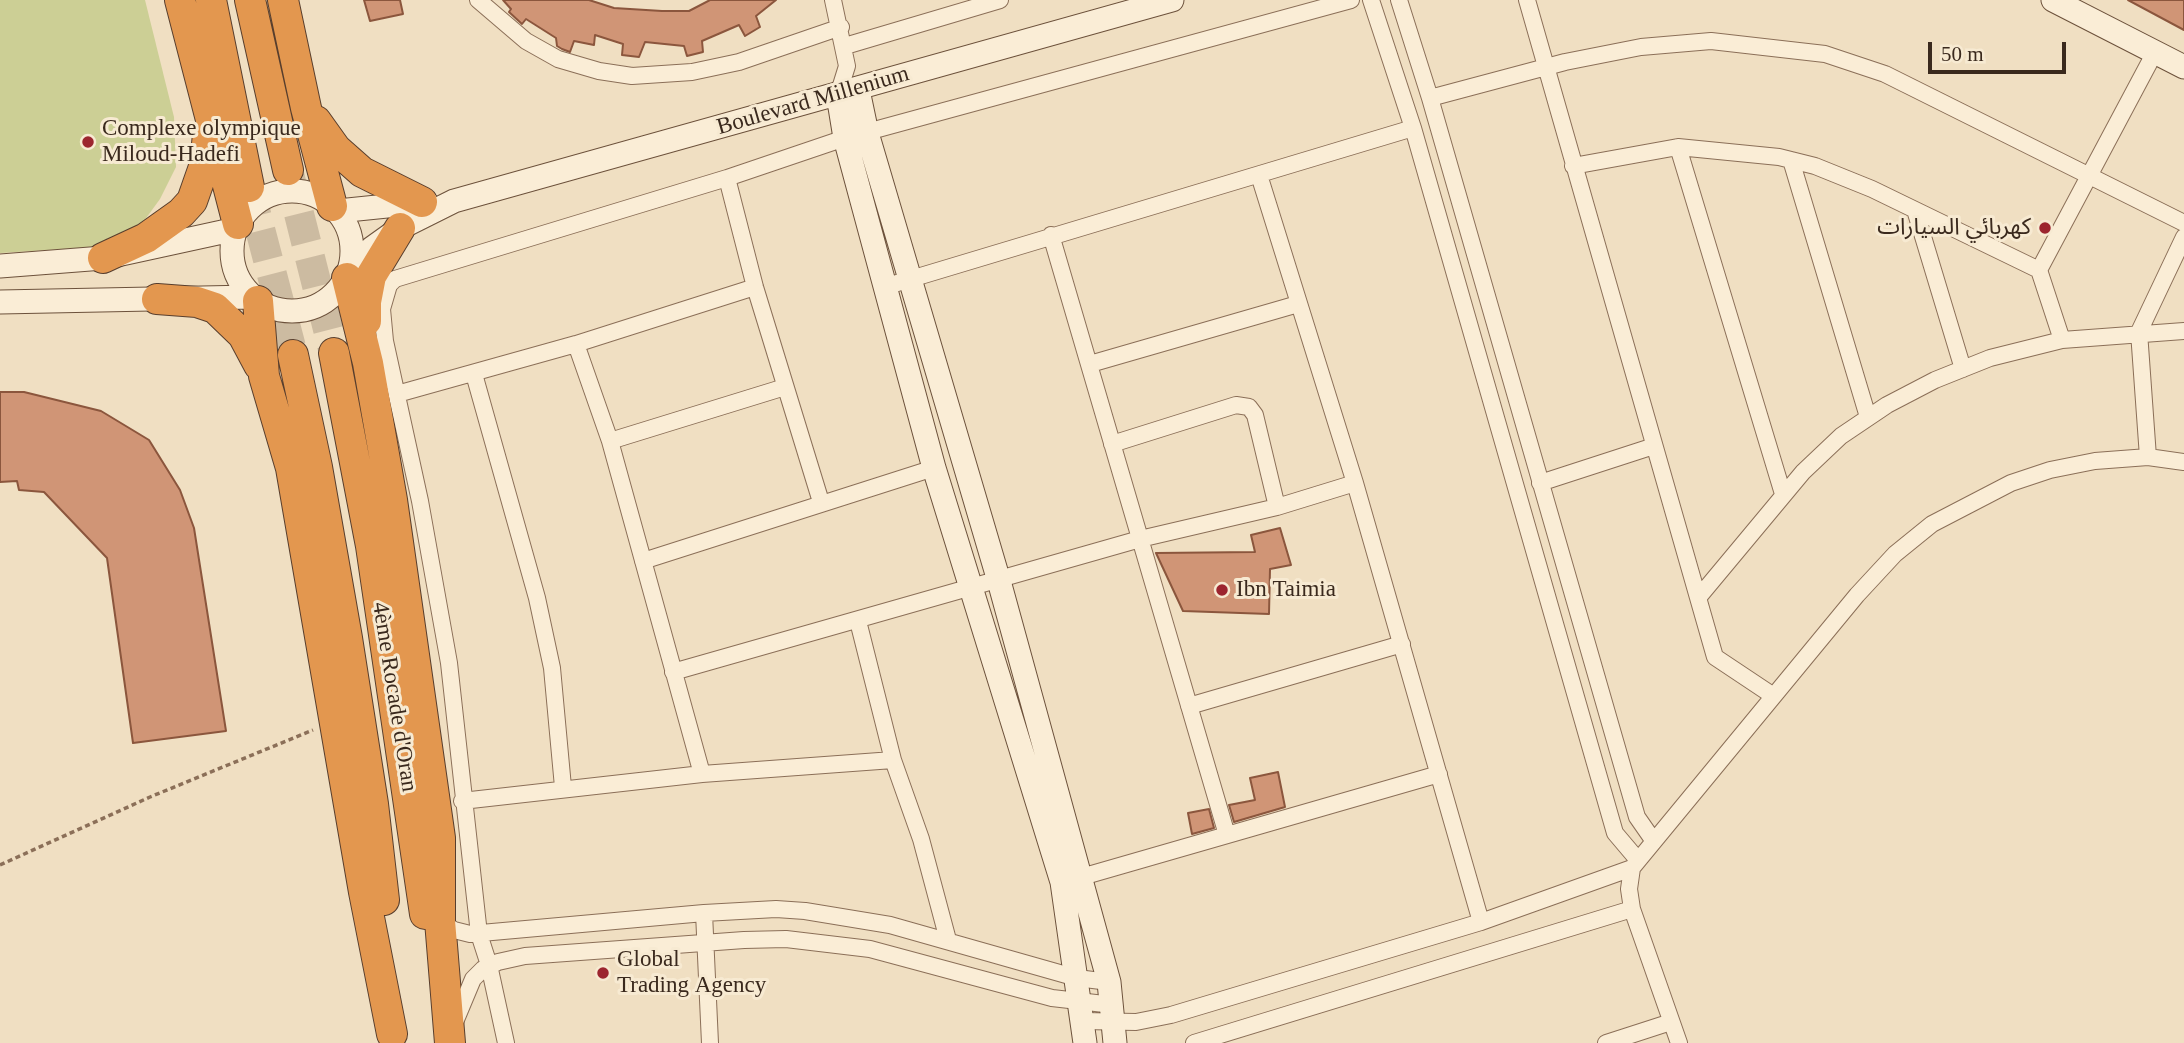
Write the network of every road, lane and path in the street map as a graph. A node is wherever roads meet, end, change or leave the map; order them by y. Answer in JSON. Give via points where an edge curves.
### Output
{"nodes":[{"id":1,"x":180,"y":0,"type":"edge"},
{"id":2,"x":211,"y":0,"type":"edge"},
{"id":3,"x":250,"y":0,"type":"edge"},
{"id":4,"x":283,"y":0,"type":"edge"},
{"id":5,"x":478,"y":0,"type":"edge"},
{"id":6,"x":834,"y":0,"type":"edge"},
{"id":7,"x":1000,"y":0,"type":"edge"},
{"id":8,"x":1172,"y":0,"type":"edge"},
{"id":9,"x":1351,"y":0,"type":"edge"},
{"id":10,"x":1371,"y":0,"type":"edge"},
{"id":11,"x":1399,"y":0,"type":"edge"},
{"id":12,"x":1527,"y":0,"type":"edge"},
{"id":13,"x":2053,"y":0,"type":"edge"},
{"id":14,"x":841,"y":27,"type":"junction"},
{"id":15,"x":845,"y":46,"type":"junction"},
{"id":16,"x":2155,"y":52,"type":"junction"},
{"id":17,"x":2184,"y":67,"type":"edge"},
{"id":18,"x":1544,"y":68,"type":"junction"},
{"id":19,"x":848,"y":92,"type":"junction"},
{"id":20,"x":1430,"y":98,"type":"junction"},
{"id":21,"x":306,"y":108,"type":"junction"},
{"id":22,"x":210,"y":120,"type":"junction"},
{"id":23,"x":1413,"y":128,"type":"junction"},
{"id":24,"x":856,"y":136,"type":"junction"},
{"id":25,"x":1678,"y":147,"type":"junction"},
{"id":26,"x":1791,"y":160,"type":"junction"},
{"id":27,"x":1573,"y":166,"type":"junction"},
{"id":28,"x":288,"y":170,"type":"tunnel mouth"},
{"id":29,"x":1259,"y":174,"type":"junction"},
{"id":30,"x":2091,"y":175,"type":"junction"},
{"id":31,"x":727,"y":178,"type":"junction"},
{"id":32,"x":248,"y":187,"type":"tunnel mouth"},
{"id":33,"x":454,"y":201,"type":"junction"},
{"id":34,"x":422,"y":202,"type":"junction"},
{"id":35,"x":335,"y":209,"type":"junction"},
{"id":36,"x":1915,"y":210,"type":"junction"},
{"id":37,"x":2184,"y":223,"type":"edge"},
{"id":38,"x":237,"y":227,"type":"junction"},
{"id":39,"x":400,"y":228,"type":"junction"},
{"id":40,"x":1051,"y":235,"type":"junction"},
{"id":41,"x":2184,"y":237,"type":"edge"},
{"id":42,"x":103,"y":258,"type":"junction"},
{"id":43,"x":0,"y":266,"type":"edge"},
{"id":44,"x":2039,"y":270,"type":"junction"},
{"id":45,"x":349,"y":273,"type":"junction"},
{"id":46,"x":909,"y":278,"type":"junction"},
{"id":47,"x":755,"y":287,"type":"junction"},
{"id":48,"x":884,"y":287,"type":"junction"},
{"id":49,"x":157,"y":299,"type":"junction"},
{"id":50,"x":255,"y":299,"type":"junction"},
{"id":51,"x":0,"y":302,"type":"edge"},
{"id":52,"x":1298,"y":304,"type":"junction"},
{"id":53,"x":2184,"y":331,"type":"edge"},
{"id":54,"x":2139,"y":332,"type":"junction"},
{"id":55,"x":2062,"y":340,"type":"junction"},
{"id":56,"x":576,"y":344,"type":"junction"},
{"id":57,"x":334,"y":353,"type":"tunnel mouth"},
{"id":58,"x":293,"y":355,"type":"tunnel mouth"},
{"id":59,"x":368,"y":363,"type":"junction"},
{"id":60,"x":1090,"y":364,"type":"junction"},
{"id":61,"x":1963,"y":369,"type":"junction"},
{"id":62,"x":474,"y":374,"type":"junction"},
{"id":63,"x":264,"y":376,"type":"junction"},
{"id":64,"x":785,"y":387,"type":"junction"},
{"id":65,"x":397,"y":394,"type":"junction"},
{"id":66,"x":1868,"y":417,"type":"junction"},
{"id":67,"x":610,"y":441,"type":"junction"},
{"id":68,"x":1112,"y":444,"type":"junction"},
{"id":69,"x":1530,"y":444,"type":"junction"},
{"id":70,"x":1654,"y":446,"type":"junction"},
{"id":71,"x":1504,"y":452,"type":"junction"},
{"id":72,"x":2148,"y":457,"type":"junction"},
{"id":73,"x":2184,"y":462,"type":"edge"},
{"id":74,"x":934,"y":468,"type":"junction"},
{"id":75,"x":1356,"y":483,"type":"junction"},
{"id":76,"x":1541,"y":483,"type":"junction"},
{"id":77,"x":1783,"y":494,"type":"junction"},
{"id":78,"x":821,"y":502,"type":"junction"},
{"id":79,"x":1278,"y":507,"type":"junction"},
{"id":80,"x":1139,"y":539,"type":"junction"},
{"id":81,"x":643,"y":561,"type":"junction"},
{"id":82,"x":999,"y":582,"type":"junction"},
{"id":83,"x":973,"y":589,"type":"junction"},
{"id":84,"x":1698,"y":598,"type":"junction"},
{"id":85,"x":858,"y":621,"type":"junction"},
{"id":86,"x":1402,"y":644,"type":"junction"},
{"id":87,"x":673,"y":672,"type":"junction"},
{"id":88,"x":1772,"y":695,"type":"junction"},
{"id":89,"x":1189,"y":706,"type":"junction"},
{"id":90,"x":334,"y":721,"type":"junction"},
{"id":91,"x":893,"y":760,"type":"junction"},
{"id":92,"x":702,"y":774,"type":"junction"},
{"id":93,"x":1439,"y":774,"type":"junction"},
{"id":94,"x":563,"y":788,"type":"junction"},
{"id":95,"x":462,"y":801,"type":"junction"},
{"id":96,"x":1227,"y":835,"type":"junction"},
{"id":97,"x":1653,"y":840,"type":"junction"},
{"id":98,"x":1635,"y":863,"type":"junction"},
{"id":99,"x":0,"y":865,"type":"edge"},
{"id":100,"x":1072,"y":880,"type":"junction"},
{"id":101,"x":1632,"y":909,"type":"junction"},
{"id":102,"x":704,"y":913,"type":"junction"},
{"id":103,"x":440,"y":921,"type":"junction"},
{"id":104,"x":1481,"y":922,"type":"junction"},
{"id":105,"x":479,"y":934,"type":"junction"},
{"id":106,"x":948,"y":940,"type":"junction"},
{"id":107,"x":705,"y":943,"type":"junction"},
{"id":108,"x":489,"y":965,"type":"junction"},
{"id":109,"x":1077,"y":978,"type":"junction"},
{"id":110,"x":1110,"y":982,"type":"junction"},
{"id":111,"x":1083,"y":1022,"type":"edge"},
{"id":112,"x":1671,"y":1022,"type":"junction"},
{"id":113,"x":1114,"y":1023,"type":"edge"},
{"id":114,"x":393,"y":1038,"type":"edge"},
{"id":115,"x":446,"y":1043,"type":"edge"},
{"id":116,"x":506,"y":1043,"type":"edge"},
{"id":117,"x":710,"y":1043,"type":"edge"},
{"id":118,"x":1196,"y":1043,"type":"edge"},
{"id":119,"x":1606,"y":1043,"type":"edge"},
{"id":120,"x":1679,"y":1043,"type":"edge"}],
"edges":[{"from":1,"to":22,"type":"highway"},
{"from":2,"to":32,"type":"highway"},
{"from":3,"to":28,"type":"highway"},
{"from":4,"to":21,"type":"highway"},
{"from":5,"to":14,"type":"street","via":[[526,41],[558,59],[632,76],[692,72],[739,62]]},
{"from":6,"to":14,"type":"street"},
{"from":7,"to":15,"type":"street"},
{"from":8,"to":19,"type":"main road","name":"Boulevard Millenium"},
{"from":9,"to":24,"type":"street"},
{"from":10,"to":23,"type":"street"},
{"from":11,"to":20,"type":"street"},
{"from":12,"to":18,"type":"street"},
{"from":13,"to":16,"type":"main road"},
{"from":14,"to":15,"type":"street"},
{"from":15,"to":19,"type":"street"},
{"from":16,"to":17,"type":"main road"},
{"from":16,"to":30,"type":"street"},
{"from":18,"to":20,"type":"street"},
{"from":18,"to":27,"type":"street"},
{"from":18,"to":30,"type":"street","via":[[1641,47],[1711,41],[1825,54],[1885,74]]},
{"from":19,"to":24,"type":"main road"},
{"from":19,"to":33,"type":"main road","name":"Boulevard Millenium"},
{"from":20,"to":69,"type":"street"},
{"from":21,"to":34,"type":"highway","via":[[348,162]]},
{"from":21,"to":35,"type":"highway"},
{"from":22,"to":38,"type":"highway"},
{"from":22,"to":42,"type":"highway","via":[[205,164],[192,201],[146,238]]},
{"from":23,"to":29,"type":"street"},
{"from":23,"to":71,"type":"street"},
{"from":24,"to":31,"type":"street"},
{"from":24,"to":46,"type":"main road"},
{"from":24,"to":48,"type":"main road"},
{"from":25,"to":26,"type":"street"},
{"from":25,"to":27,"type":"street"},
{"from":25,"to":77,"type":"street"},
{"from":26,"to":36,"type":"street"},
{"from":26,"to":66,"type":"street"},
{"from":27,"to":70,"type":"street"},
{"from":29,"to":40,"type":"street"},
{"from":29,"to":52,"type":"street"},
{"from":30,"to":37,"type":"street"},
{"from":30,"to":44,"type":"street"},
{"from":31,"to":47,"type":"street"},
{"from":31,"to":65,"type":"street","via":[[395,279],[385,291],[382,309]]},
{"from":33,"to":34,"type":"main road"},
{"from":33,"to":39,"type":"main road"},
{"from":34,"to":35,"type":"main road"},
{"from":35,"to":38,"type":"main road","via":[[317,196],[281,192],[249,209]]},
{"from":35,"to":45,"type":"main road","via":[[352,238]]},
{"from":36,"to":44,"type":"street"},
{"from":36,"to":61,"type":"street"},
{"from":38,"to":42,"type":"main road"},
{"from":38,"to":50,"type":"main road","via":[[233,266],[240,283]]},
{"from":39,"to":45,"type":"main road"},
{"from":39,"to":59,"type":"highway","via":[[371,276],[366,302]]},
{"from":40,"to":46,"type":"street"},
{"from":40,"to":60,"type":"street"},
{"from":41,"to":54,"type":"street"},
{"from":42,"to":43,"type":"main road"},
{"from":44,"to":55,"type":"street"},
{"from":45,"to":50,"type":"main road","via":[[335,295],[318,307],[298,312],[277,310]]},
{"from":45,"to":59,"type":"highway"},
{"from":46,"to":48,"type":"street"},
{"from":46,"to":82,"type":"main road"},
{"from":47,"to":56,"type":"street"},
{"from":47,"to":64,"type":"street"},
{"from":48,"to":74,"type":"main road"},
{"from":49,"to":50,"type":"main road"},
{"from":49,"to":51,"type":"main road"},
{"from":49,"to":63,"type":"highway","via":[[215,308],[243,335]]},
{"from":50,"to":63,"type":"highway"},
{"from":52,"to":60,"type":"street"},
{"from":52,"to":75,"type":"street"},
{"from":53,"to":54,"type":"street"},
{"from":54,"to":55,"type":"street"},
{"from":54,"to":72,"type":"street"},
{"from":55,"to":61,"type":"street"},
{"from":56,"to":62,"type":"street"},
{"from":56,"to":67,"type":"street"},
{"from":57,"to":115,"type":"highway","name":"4ème Rocade d'Oran","via":[[373,560]]},
{"from":58,"to":114,"type":"highway","name":"4ème Rocade d'Oran","via":[[317,467],[373,804]]},
{"from":59,"to":103,"type":"highway","via":[[440,838]]},
{"from":60,"to":68,"type":"street"},
{"from":61,"to":66,"type":"street"},
{"from":62,"to":65,"type":"street"},
{"from":62,"to":94,"type":"street","via":[[505,476],[552,668]]},
{"from":63,"to":90,"type":"highway","via":[[291,468]]},
{"from":64,"to":67,"type":"street"},
{"from":64,"to":78,"type":"street"},
{"from":65,"to":95,"type":"street","via":[[449,663]]},
{"from":66,"to":77,"type":"street","via":[[1841,436]]},
{"from":67,"to":81,"type":"street"},
{"from":68,"to":79,"type":"street","via":[[1236,405],[1249,407],[1255,415]]},
{"from":68,"to":80,"type":"street"},
{"from":69,"to":71,"type":"street"},
{"from":69,"to":76,"type":"street"},
{"from":70,"to":76,"type":"street"},
{"from":70,"to":84,"type":"street"},
{"from":71,"to":98,"type":"street","via":[[1615,833]]},
{"from":72,"to":73,"type":"street"},
{"from":72,"to":88,"type":"street","via":[[2050,470],[1980,497],[1932,524],[1895,554]]},
{"from":74,"to":78,"type":"street"},
{"from":74,"to":83,"type":"main road"},
{"from":75,"to":79,"type":"street"},
{"from":75,"to":86,"type":"street"},
{"from":76,"to":97,"type":"street","via":[[1637,817]]},
{"from":77,"to":84,"type":"street"},
{"from":78,"to":81,"type":"street"},
{"from":79,"to":80,"type":"street"},
{"from":80,"to":82,"type":"street"},
{"from":80,"to":89,"type":"street"},
{"from":81,"to":87,"type":"street"},
{"from":82,"to":83,"type":"street"},
{"from":82,"to":100,"type":"main road"},
{"from":83,"to":85,"type":"street"},
{"from":83,"to":100,"type":"main road"},
{"from":84,"to":88,"type":"street","via":[[1715,657]]},
{"from":85,"to":87,"type":"street"},
{"from":85,"to":91,"type":"street"},
{"from":86,"to":89,"type":"street"},
{"from":86,"to":93,"type":"street"},
{"from":87,"to":92,"type":"street"},
{"from":88,"to":97,"type":"street"},
{"from":89,"to":96,"type":"street"},
{"from":90,"to":99,"type":"path"},
{"from":90,"to":114,"type":"highway"},
{"from":91,"to":92,"type":"street"},
{"from":91,"to":106,"type":"street","via":[[921,839]]},
{"from":92,"to":94,"type":"street"},
{"from":93,"to":96,"type":"street"},
{"from":93,"to":104,"type":"street"},
{"from":94,"to":95,"type":"street"},
{"from":95,"to":105,"type":"street"},
{"from":96,"to":100,"type":"street"},
{"from":97,"to":98,"type":"street"},
{"from":98,"to":101,"type":"street","via":[[1629,889]]},
{"from":98,"to":104,"type":"street"},
{"from":100,"to":109,"type":"main road"},
{"from":100,"to":110,"type":"main road"},
{"from":101,"to":112,"type":"street"},
{"from":101,"to":118,"type":"street"},
{"from":102,"to":105,"type":"street"},
{"from":102,"to":106,"type":"street","via":[[805,911]]},
{"from":102,"to":107,"type":"street"},
{"from":103,"to":105,"type":"street","via":[[462,933]]},
{"from":103,"to":115,"type":"highway"},
{"from":104,"to":113,"type":"street","via":[[1171,1014]]},
{"from":105,"to":108,"type":"street"},
{"from":106,"to":109,"type":"street"},
{"from":107,"to":108,"type":"street","via":[[525,956]]},
{"from":107,"to":111,"type":"street","via":[[786,939],[870,949],[1038,995]]},
{"from":107,"to":117,"type":"street"},
{"from":108,"to":115,"type":"street","via":[[469,986]]},
{"from":108,"to":116,"type":"street"},
{"from":109,"to":110,"type":"street"},
{"from":109,"to":111,"type":"main road"},
{"from":110,"to":113,"type":"main road"},
{"from":111,"to":113,"type":"street"},
{"from":112,"to":119,"type":"street"},
{"from":112,"to":120,"type":"street"}]}
